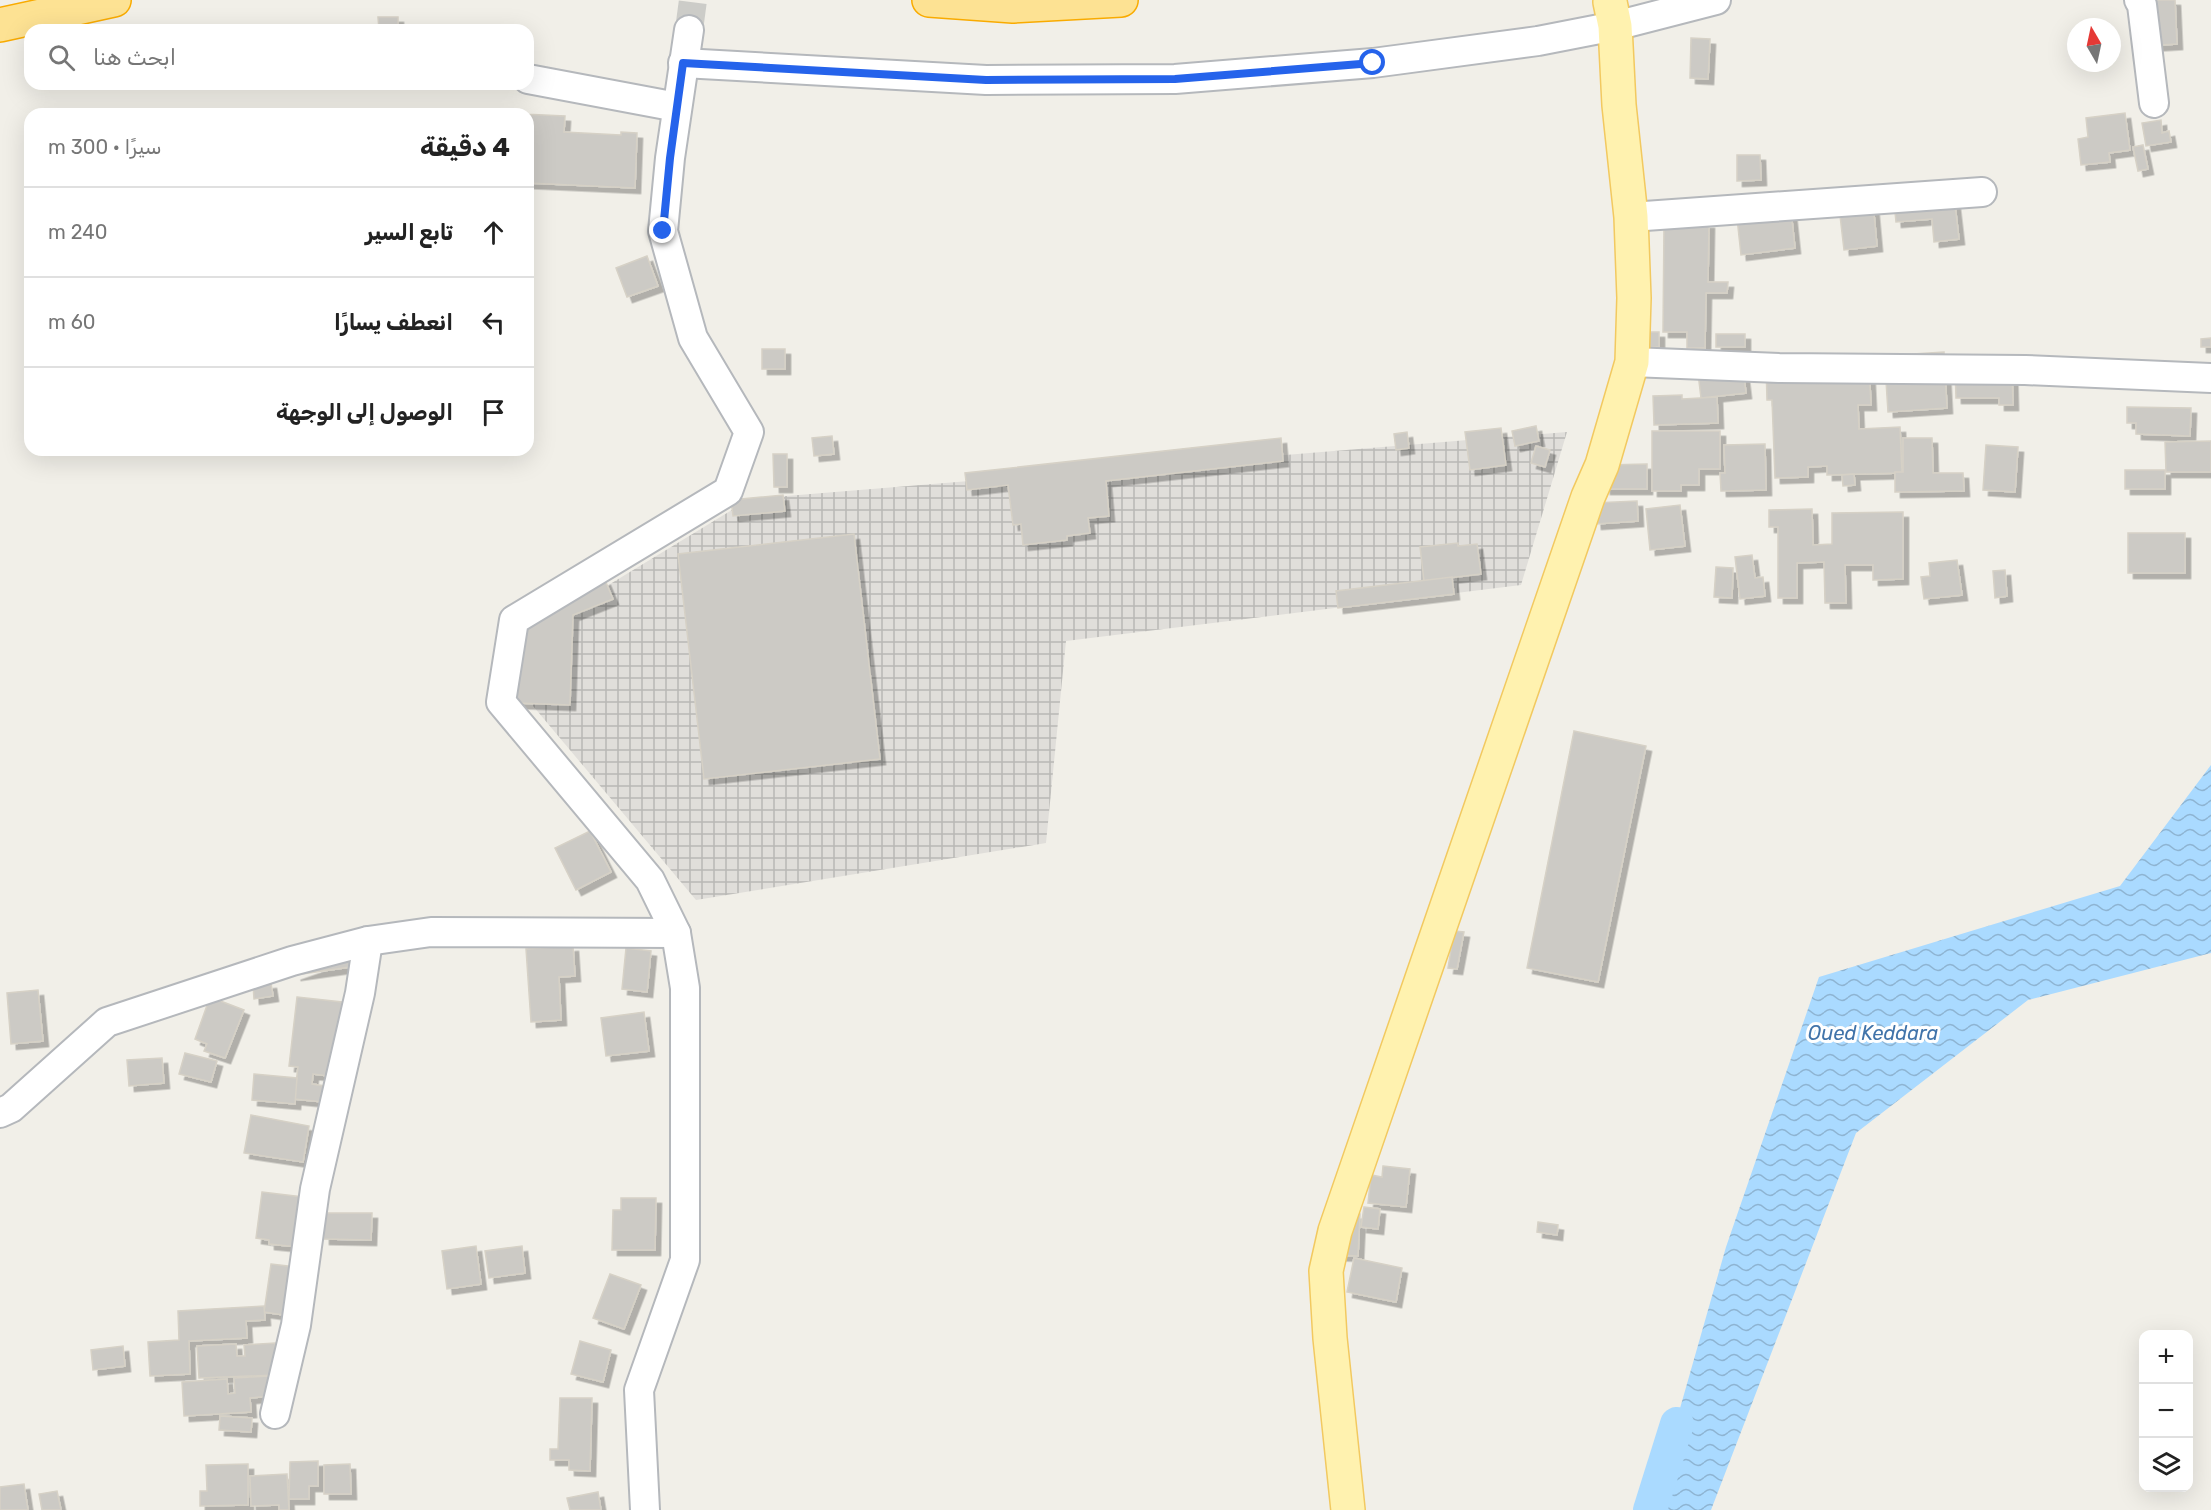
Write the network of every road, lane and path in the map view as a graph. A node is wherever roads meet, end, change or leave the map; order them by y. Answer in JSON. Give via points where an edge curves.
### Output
{"nodes":[{"id":1,"x":114,"y":0,"type":"edge"},
{"id":2,"x":929,"y":0,"type":"edge"},
{"id":3,"x":1121,"y":0,"type":"edge"},
{"id":4,"x":1716,"y":0,"type":"edge"},
{"id":5,"x":2139,"y":0,"type":"edge"},
{"id":6,"x":1612,"y":14,"type":"junction"},
{"id":7,"x":0,"y":25,"type":"edge"},
{"id":8,"x":689,"y":30,"type":"tunnel mouth"},
{"id":9,"x":683,"y":63,"type":"junction"},
{"id":10,"x":534,"y":80,"type":"edge"},
{"id":11,"x":2154,"y":103,"type":"dead end"},
{"id":12,"x":677,"y":107,"type":"junction"},
{"id":13,"x":1982,"y":192,"type":"dead end"},
{"id":14,"x":1631,"y":217,"type":"junction"},
{"id":15,"x":1632,"y":362,"type":"junction"},
{"id":16,"x":2211,"y":378,"type":"edge"},
{"id":17,"x":676,"y":933,"type":"junction"},
{"id":18,"x":368,"y":941,"type":"junction"},
{"id":19,"x":0,"y":1113,"type":"edge"},
{"id":20,"x":275,"y":1414,"type":"dead end"},
{"id":21,"x":645,"y":1510,"type":"edge"},
{"id":22,"x":1348,"y":1510,"type":"edge"}],
"edges":[{"from":1,"to":7,"type":"highway"},
{"from":2,"to":3,"type":"highway","via":[[1013,6]]},
{"from":4,"to":6,"type":"street"},
{"from":5,"to":11,"type":"street"},
{"from":6,"to":9,"type":"street","via":[[1538,41],[1373,63],[1175,79],[986,80]]},
{"from":6,"to":14,"type":"main road"},
{"from":8,"to":9,"type":"street"},
{"from":9,"to":12,"type":"street"},
{"from":10,"to":12,"type":"street"},
{"from":12,"to":17,"type":"street","via":[[663,231],[693,338],[749,432],[728,491],[514,620],[501,702],[650,880]]},
{"from":13,"to":14,"type":"street"},
{"from":14,"to":15,"type":"main road"},
{"from":15,"to":16,"type":"street"},
{"from":15,"to":22,"type":"main road","via":[[1602,465],[1335,1231],[1326,1271]]},
{"from":17,"to":18,"type":"street","via":[[431,932]]},
{"from":17,"to":21,"type":"street","via":[[685,988],[685,1260],[639,1390]]},
{"from":18,"to":19,"type":"street","via":[[292,961],[107,1022],[11,1108]]},
{"from":18,"to":20,"type":"street","via":[[360,993],[315,1189],[296,1325]]}]}
